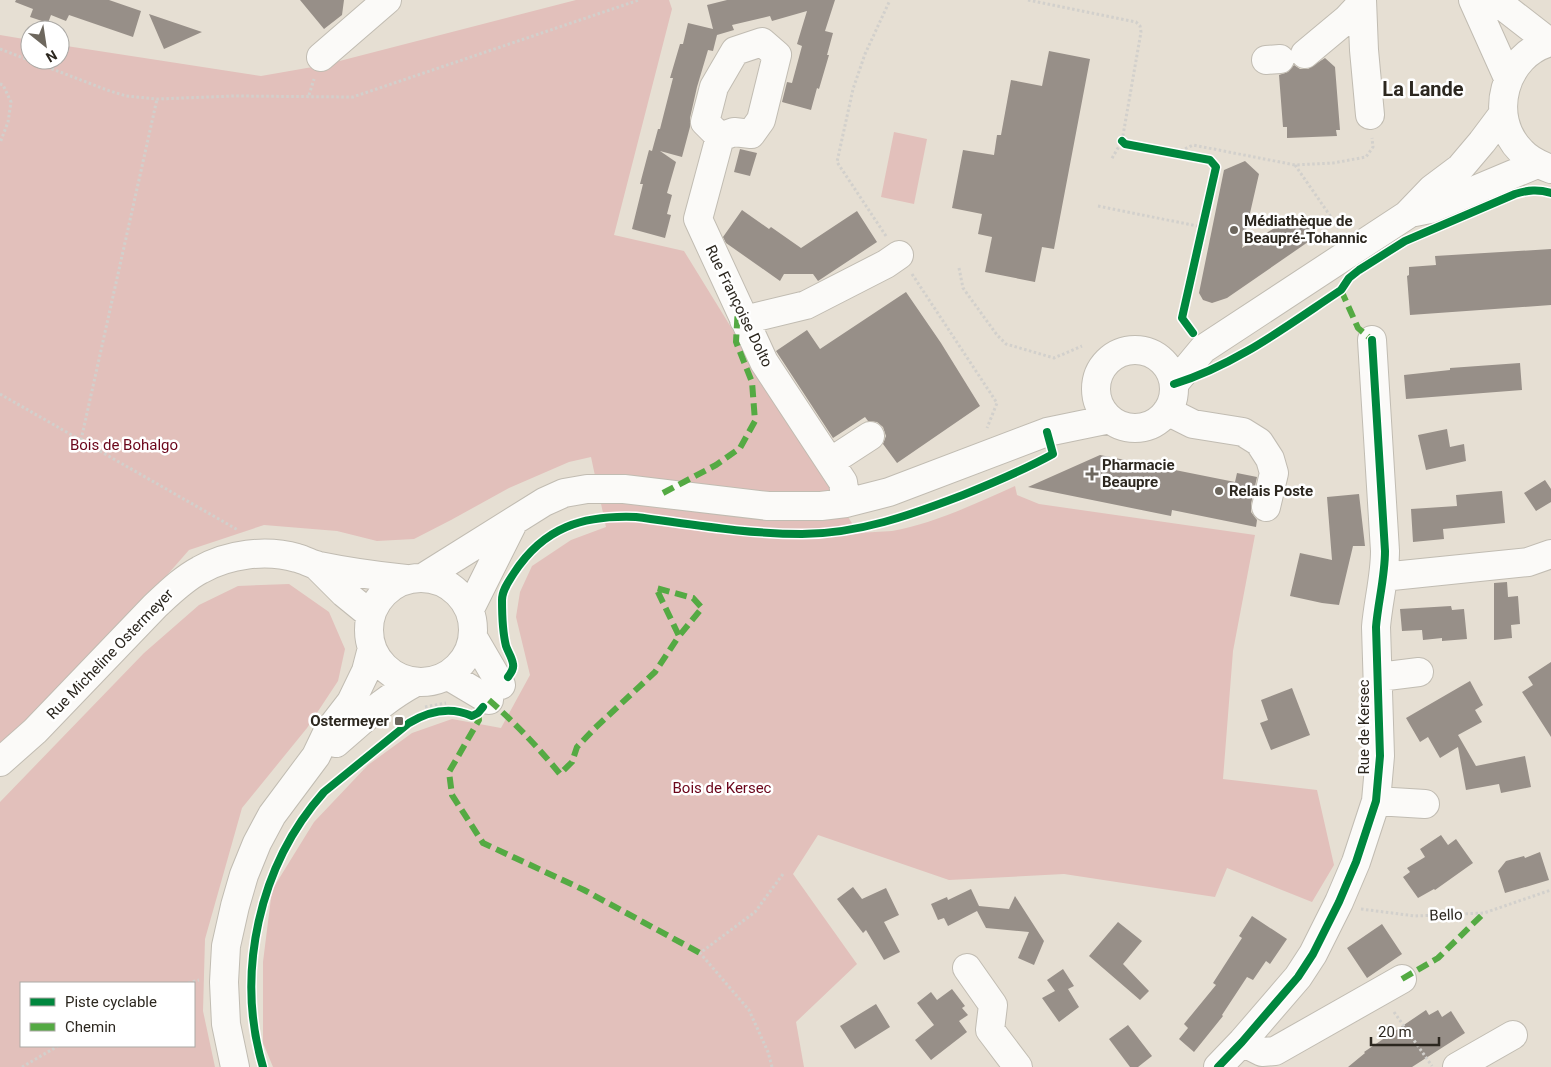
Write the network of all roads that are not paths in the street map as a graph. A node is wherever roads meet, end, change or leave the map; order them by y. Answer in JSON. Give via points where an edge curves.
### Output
{"nodes":[{"id":1,"x":1473,"y":0,"type":"edge"},
{"id":2,"x":1495,"y":0,"type":"edge"},
{"id":3,"x":1362,"y":1,"type":"edge"},
{"id":4,"x":382,"y":2,"type":"edge"},
{"id":5,"x":1550,"y":42,"type":"edge"},
{"id":6,"x":321,"y":57,"type":"dead end"},
{"id":7,"x":1284,"y":58,"type":"dead end"},
{"id":8,"x":1508,"y":78,"type":"junction"},
{"id":9,"x":1503,"y":114,"type":"junction"},
{"id":10,"x":1370,"y":115,"type":"road end"},
{"id":11,"x":720,"y":137,"type":"dead end"},
{"id":12,"x":1544,"y":166,"type":"edge"},
{"id":13,"x":1406,"y":215,"type":"junction"},
{"id":14,"x":899,"y":255,"type":"dead end"},
{"id":15,"x":744,"y":320,"type":"junction"},
{"id":16,"x":1372,"y":340,"type":"dead end"},
{"id":17,"x":1203,"y":349,"type":"junction"},
{"id":18,"x":1156,"y":355,"type":"junction"},
{"id":19,"x":1174,"y":384,"type":"junction"},
{"id":20,"x":1095,"y":391,"type":"junction"},
{"id":21,"x":1167,"y":411,"type":"junction"},
{"id":22,"x":1110,"y":419,"type":"junction"},
{"id":23,"x":1047,"y":432,"type":"junction"},
{"id":24,"x":870,"y":436,"type":"dead end"},
{"id":25,"x":830,"y":462,"type":"junction"},
{"id":26,"x":846,"y":503,"type":"junction"},
{"id":27,"x":1266,"y":507,"type":"dead end"},
{"id":28,"x":515,"y":521,"type":"junction"},
{"id":29,"x":1551,"y":554,"type":"edge"},
{"id":30,"x":316,"y":565,"type":"junction"},
{"id":31,"x":1384,"y":574,"type":"junction"},
{"id":32,"x":415,"y":578,"type":"junction"},
{"id":33,"x":470,"y":609,"type":"junction"},
{"id":34,"x":371,"y":615,"type":"junction"},
{"id":35,"x":473,"y":637,"type":"junction"},
{"id":36,"x":372,"y":648,"type":"junction"},
{"id":37,"x":1419,"y":672,"type":"dead end"},
{"id":38,"x":447,"y":675,"type":"junction"},
{"id":39,"x":1379,"y":677,"type":"junction"},
{"id":40,"x":416,"y":682,"type":"junction"},
{"id":41,"x":316,"y":756,"type":"junction"},
{"id":42,"x":0,"y":762,"type":"edge"},
{"id":43,"x":1376,"y":801,"type":"junction"},
{"id":44,"x":1425,"y":804,"type":"dead end"},
{"id":45,"x":967,"y":968,"type":"dead end"},
{"id":46,"x":1391,"y":985,"type":"road end"},
{"id":47,"x":1513,"y":1035,"type":"dead end"},
{"id":48,"x":1242,"y":1042,"type":"junction"},
{"id":49,"x":235,"y":1067,"type":"edge"},
{"id":50,"x":1018,"y":1067,"type":"edge"},
{"id":51,"x":1218,"y":1067,"type":"edge"},
{"id":52,"x":1457,"y":1067,"type":"edge"}],
"edges":[{"from":1,"to":8,"type":"street"},
{"from":2,"to":5,"type":"street"},
{"from":3,"to":7,"type":"street","via":[[1347,19]]},
{"from":3,"to":10,"type":"street"},
{"from":4,"to":6,"type":"street"},
{"from":5,"to":8,"type":"street","via":[[1532,50],[1518,62]]},
{"from":8,"to":9,"type":"street","via":[[1503,95]]},
{"from":9,"to":12,"type":"street","via":[[1509,134],[1520,151]]},
{"from":9,"to":13,"type":"street","via":[[1460,168]]},
{"from":11,"to":15,"type":"street","name":"Rue Françoise Dolto","via":[[698,219]]},
{"from":12,"to":13,"type":"street"},
{"from":13,"to":17,"type":"street"},
{"from":14,"to":15,"type":"street","via":[[806,305]]},
{"from":15,"to":25,"type":"street","name":"Rue Françoise Dolto","via":[[764,362]]},
{"from":16,"to":31,"type":"street","name":"Rue de Kersec"},
{"from":17,"to":18,"type":"street"},
{"from":17,"to":19,"type":"street"},
{"from":18,"to":19,"type":"street","via":[[1171,372]]},
{"from":18,"to":20,"type":"street","via":[[1132,349],[1108,359],[1100,369]]},
{"from":19,"to":21,"type":"street","via":[[1174,395]]},
{"from":20,"to":22,"type":"street","via":[[1102,412]]},
{"from":20,"to":23,"type":"street"},
{"from":21,"to":22,"type":"street","via":[[1152,424],[1135,428]]},
{"from":21,"to":27,"type":"street","via":[[1193,424],[1243,432],[1259,442],[1274,473]]},
{"from":22,"to":23,"type":"street"},
{"from":23,"to":26,"type":"street","via":[[889,492]]},
{"from":24,"to":25,"type":"street"},
{"from":25,"to":26,"type":"street","name":"Rue Françoise Dolto","via":[[842,482]]},
{"from":26,"to":28,"type":"street","via":[[768,506],[624,489],[587,489],[544,502]]},
{"from":28,"to":32,"type":"street"},
{"from":28,"to":33,"type":"street"},
{"from":29,"to":31,"type":"street","via":[[1528,562],[1392,576]]},
{"from":30,"to":32,"type":"street","name":"Rue Micheline Ostermeyer"},
{"from":30,"to":34,"type":"street","name":"Rue Micheline Ostermeyer"},
{"from":30,"to":42,"type":"street","name":"Rue Micheline Ostermeyer","via":[[297,558],[246,554],[200,570],[155,606],[35,731]]},
{"from":31,"to":39,"type":"street","name":"Rue de Kersec","via":[[1377,620]]},
{"from":32,"to":33,"type":"street","via":[[438,580],[451,587]]},
{"from":32,"to":34,"type":"street","via":[[391,587],[378,599]]},
{"from":33,"to":35,"type":"street"},
{"from":34,"to":36,"type":"street"},
{"from":35,"to":38,"type":"street","via":[[469,651]]},
{"from":35,"to":38,"type":"street","via":[[495,692]]},
{"from":36,"to":40,"type":"street","via":[[389,671],[402,679]]},
{"from":36,"to":41,"type":"street","via":[[358,689],[327,733]]},
{"from":37,"to":39,"type":"street"},
{"from":38,"to":40,"type":"street","via":[[428,682]]},
{"from":39,"to":43,"type":"street","name":"Rue de Kersec","via":[[1380,756]]},
{"from":40,"to":41,"type":"street","via":[[396,692]]},
{"from":41,"to":49,"type":"street","via":[[272,815],[257,842],[235,906],[226,946],[224,982],[226,1024]]},
{"from":43,"to":44,"type":"street"},
{"from":43,"to":48,"type":"street","name":"Rue de Kersec","via":[[1356,862],[1313,954],[1298,977]]},
{"from":45,"to":50,"type":"street","via":[[993,1005],[990,1030]]},
{"from":46,"to":48,"type":"street","via":[[1275,1051],[1262,1052]]},
{"from":47,"to":52,"type":"street"},
{"from":48,"to":51,"type":"street","name":"Rue de Kersec"}]}
